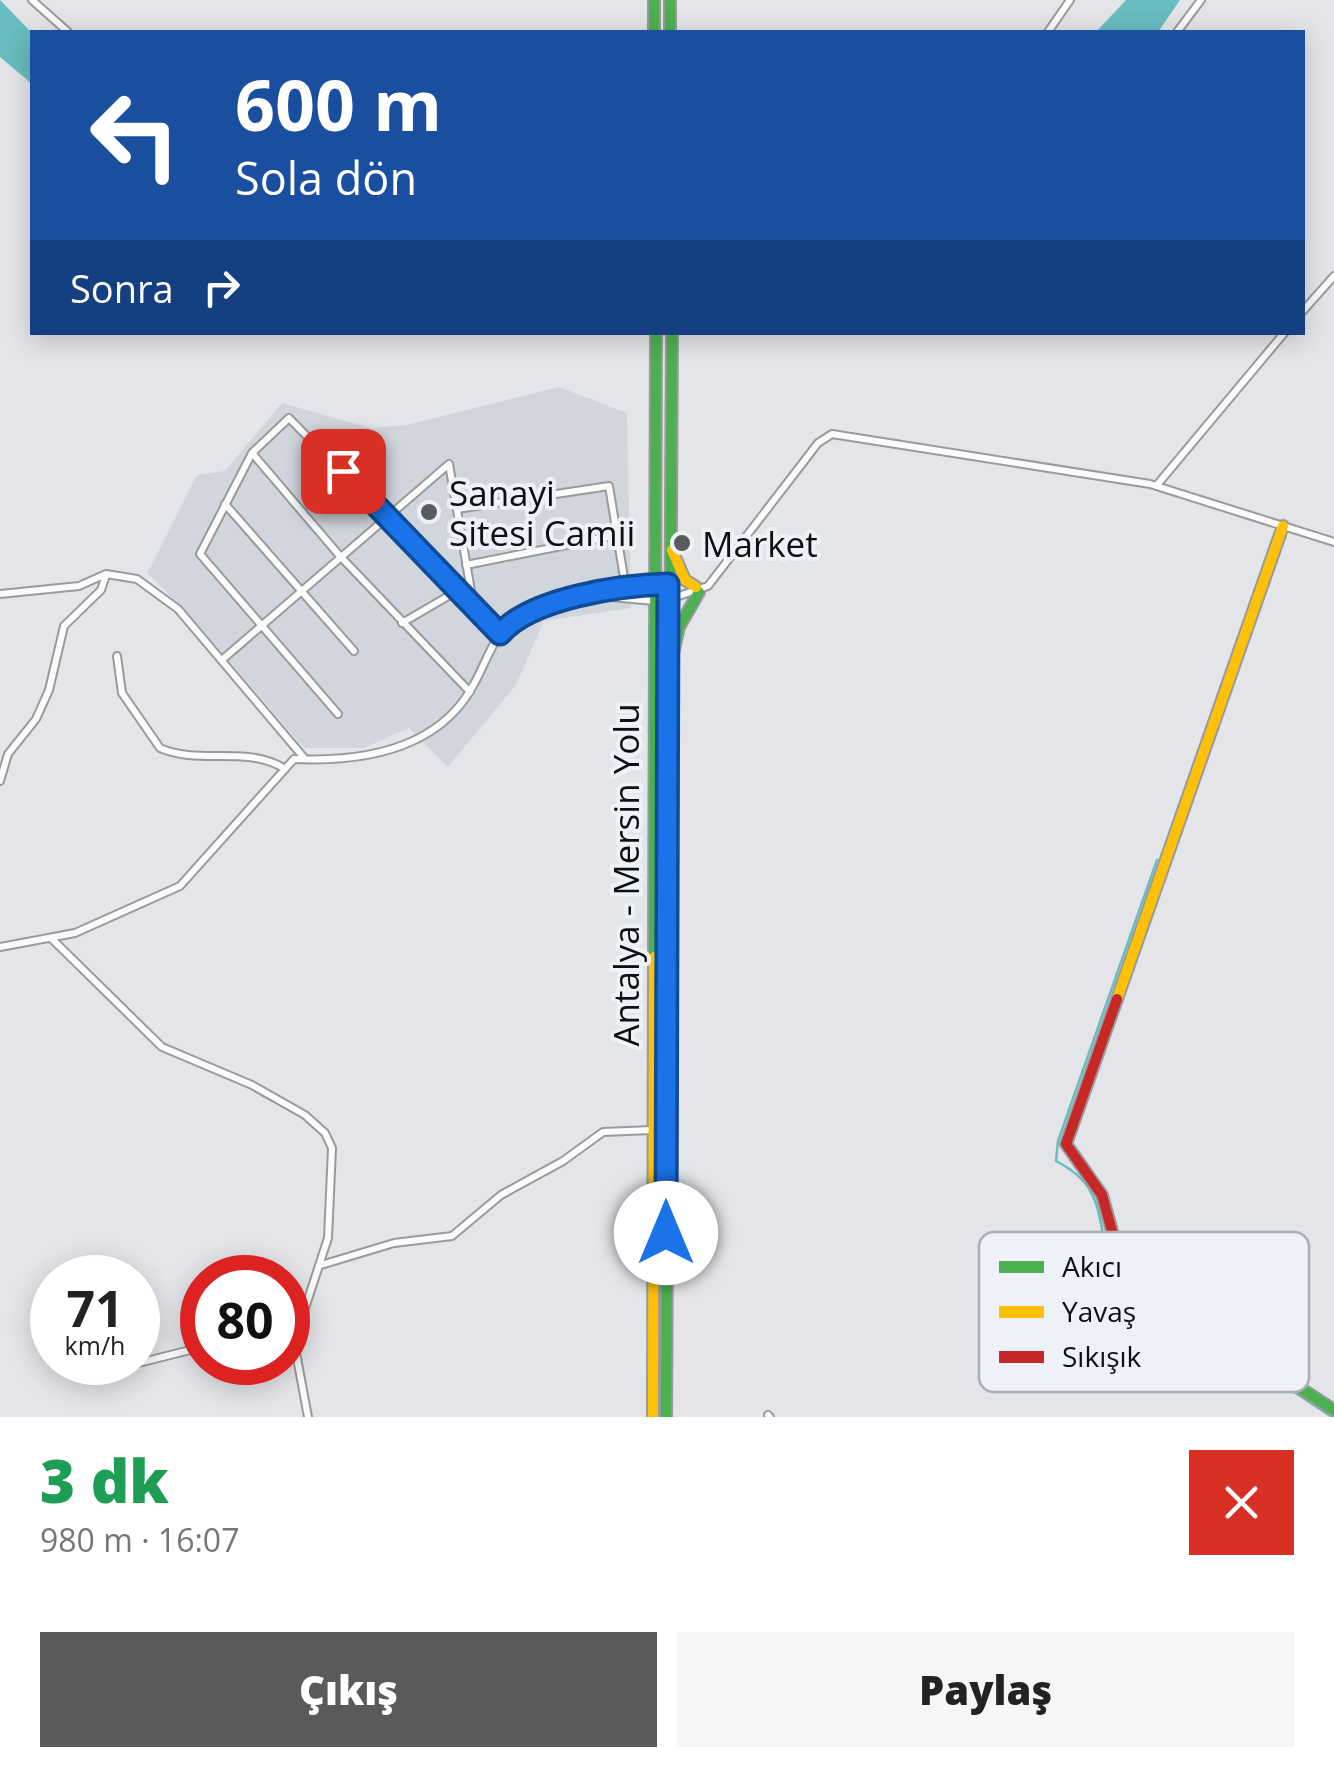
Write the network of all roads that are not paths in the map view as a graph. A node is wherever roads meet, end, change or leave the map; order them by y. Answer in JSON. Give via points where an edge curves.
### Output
{"nodes":[{"id":1,"x":32,"y":0,"type":"edge"},
{"id":2,"x":654,"y":0,"type":"edge"},
{"id":3,"x":670,"y":0,"type":"edge"},
{"id":4,"x":1070,"y":0,"type":"edge"},
{"id":5,"x":1200,"y":0,"type":"edge"},
{"id":6,"x":66,"y":30,"type":"edge"},
{"id":7,"x":654,"y":30,"type":"edge"},
{"id":8,"x":670,"y":30,"type":"edge"},
{"id":9,"x":1049,"y":30,"type":"edge"},
{"id":10,"x":1178,"y":30,"type":"edge"},
{"id":11,"x":1334,"y":276,"type":"edge"},
{"id":12,"x":1305,"y":309,"type":"edge"},
{"id":13,"x":656,"y":335,"type":"edge"},
{"id":14,"x":1283,"y":335,"type":"edge"},
{"id":15,"x":672,"y":337,"type":"edge"},
{"id":16,"x":252,"y":453,"type":"junction"},
{"id":17,"x":1157,"y":486,"type":"junction"},
{"id":18,"x":226,"y":504,"type":"junction"},
{"id":19,"x":456,"y":509,"type":"junction"},
{"id":20,"x":386,"y":517,"type":"junction"},
{"id":21,"x":1283,"y":526,"type":"junction"},
{"id":22,"x":617,"y":534,"type":"junction"},
{"id":23,"x":669,"y":542,"type":"junction"},
{"id":24,"x":1334,"y":542,"type":"edge"},
{"id":25,"x":339,"y":555,"type":"junction"},
{"id":26,"x":466,"y":565,"type":"junction"},
{"id":27,"x":106,"y":574,"type":"junction"},
{"id":28,"x":654,"y":584,"type":"junction"},
{"id":29,"x":668,"y":584,"type":"junction"},
{"id":30,"x":701,"y":588,"type":"junction"},
{"id":31,"x":300,"y":589,"type":"junction"},
{"id":32,"x":626,"y":590,"type":"junction"},
{"id":33,"x":457,"y":591,"type":"junction"},
{"id":34,"x":0,"y":594,"type":"edge"},
{"id":35,"x":594,"y":596,"type":"junction"},
{"id":36,"x":668,"y":600,"type":"junction"},
{"id":37,"x":654,"y":601,"type":"junction"},
{"id":38,"x":474,"y":608,"type":"junction"},
{"id":39,"x":402,"y":623,"type":"junction"},
{"id":40,"x":261,"y":624,"type":"junction"},
{"id":41,"x":500,"y":634,"type":"junction"},
{"id":42,"x":354,"y":651,"type":"dead end"},
{"id":43,"x":117,"y":656,"type":"dead end"},
{"id":44,"x":223,"y":658,"type":"junction"},
{"id":45,"x":667,"y":676,"type":"junction"},
{"id":46,"x":470,"y":692,"type":"junction"},
{"id":47,"x":338,"y":714,"type":"dead end"},
{"id":48,"x":306,"y":760,"type":"junction"},
{"id":49,"x":282,"y":767,"type":"junction"},
{"id":50,"x":0,"y":781,"type":"edge"},
{"id":51,"x":52,"y":939,"type":"junction"},
{"id":52,"x":0,"y":947,"type":"edge"},
{"id":53,"x":652,"y":1130,"type":"junction"},
{"id":54,"x":1109,"y":1232,"type":"edge"},
{"id":55,"x":321,"y":1265,"type":"junction"},
{"id":56,"x":310,"y":1295,"type":"edge"},
{"id":57,"x":302,"y":1385,"type":"edge"},
{"id":58,"x":1306,"y":1392,"type":"edge"},
{"id":59,"x":1334,"y":1410,"type":"edge"},
{"id":60,"x":308,"y":1417,"type":"edge"},
{"id":61,"x":653,"y":1417,"type":"edge"},
{"id":62,"x":666,"y":1417,"type":"edge"}],
"edges":[{"from":1,"to":6,"type":"street"},
{"from":2,"to":7,"type":"main road"},
{"from":3,"to":8,"type":"main road"},
{"from":4,"to":9,"type":"street"},
{"from":5,"to":10,"type":"street"},
{"from":11,"to":12,"type":"street"},
{"from":13,"to":28,"type":"main road","name":"Antalya - Mersin Yolu"},
{"from":14,"to":17,"type":"street"},
{"from":15,"to":23,"type":"main road","name":"Antalya - Mersin Yolu"},
{"from":16,"to":18,"type":"street"},
{"from":16,"to":20,"type":"street","via":[[289,418]]},
{"from":16,"to":25,"type":"street"},
{"from":17,"to":21,"type":"street"},
{"from":17,"to":30,"type":"street","via":[[832,434]]},
{"from":18,"to":31,"type":"street"},
{"from":18,"to":40,"type":"street","via":[[200,554]]},
{"from":19,"to":20,"type":"street","via":[[449,464]]},
{"from":19,"to":22,"type":"street","via":[[610,486]]},
{"from":19,"to":26,"type":"street"},
{"from":20,"to":25,"type":"street"},
{"from":20,"to":33,"type":"street"},
{"from":21,"to":24,"type":"street"},
{"from":21,"to":54,"type":"main road","via":[[1066,1144],[1103,1197]]},
{"from":22,"to":26,"type":"street"},
{"from":22,"to":32,"type":"street"},
{"from":23,"to":29,"type":"main road","name":"Antalya - Mersin Yolu"},
{"from":23,"to":30,"type":"main road","via":[[681,574]]},
{"from":25,"to":31,"type":"street"},
{"from":25,"to":39,"type":"street"},
{"from":26,"to":38,"type":"street"},
{"from":27,"to":34,"type":"street","via":[[79,586]]},
{"from":27,"to":44,"type":"street","via":[[137,579],[178,608]]},
{"from":27,"to":50,"type":"street","via":[[102,590],[64,626],[49,690],[8,754]]},
{"from":28,"to":29,"type":"main road"},
{"from":28,"to":32,"type":"street"},
{"from":28,"to":37,"type":"main road","name":"Antalya - Mersin Yolu"},
{"from":29,"to":30,"type":"street"},
{"from":29,"to":36,"type":"main road","name":"Antalya - Mersin Yolu"},
{"from":30,"to":36,"type":"street"},
{"from":30,"to":45,"type":"main road","via":[[680,627]]},
{"from":31,"to":40,"type":"street"},
{"from":31,"to":42,"type":"street"},
{"from":32,"to":35,"type":"street"},
{"from":33,"to":38,"type":"street"},
{"from":33,"to":39,"type":"street"},
{"from":35,"to":37,"type":"street"},
{"from":35,"to":41,"type":"street","via":[[530,608]]},
{"from":36,"to":37,"type":"main road"},
{"from":36,"to":45,"type":"main road","name":"Antalya - Mersin Yolu"},
{"from":37,"to":53,"type":"main road","name":"Antalya - Mersin Yolu"},
{"from":38,"to":41,"type":"street"},
{"from":39,"to":46,"type":"street"},
{"from":40,"to":44,"type":"street"},
{"from":40,"to":47,"type":"street"},
{"from":41,"to":46,"type":"street"},
{"from":43,"to":49,"type":"street","via":[[122,693],[160,748]]},
{"from":44,"to":48,"type":"street"},
{"from":45,"to":62,"type":"main road","name":"Antalya - Mersin Yolu"},
{"from":46,"to":48,"type":"street","via":[[425,735],[396,748],[348,760]]},
{"from":48,"to":49,"type":"street"},
{"from":49,"to":51,"type":"street","via":[[180,886]]},
{"from":51,"to":52,"type":"street"},
{"from":51,"to":55,"type":"street","via":[[162,1047],[252,1085],[318,1124],[332,1148]]},
{"from":53,"to":55,"type":"street","via":[[603,1132],[501,1195],[452,1236],[394,1243]]},
{"from":53,"to":61,"type":"main road","name":"Antalya - Mersin Yolu"},
{"from":55,"to":56,"type":"street"},
{"from":57,"to":60,"type":"street"},
{"from":58,"to":59,"type":"main road"}]}
